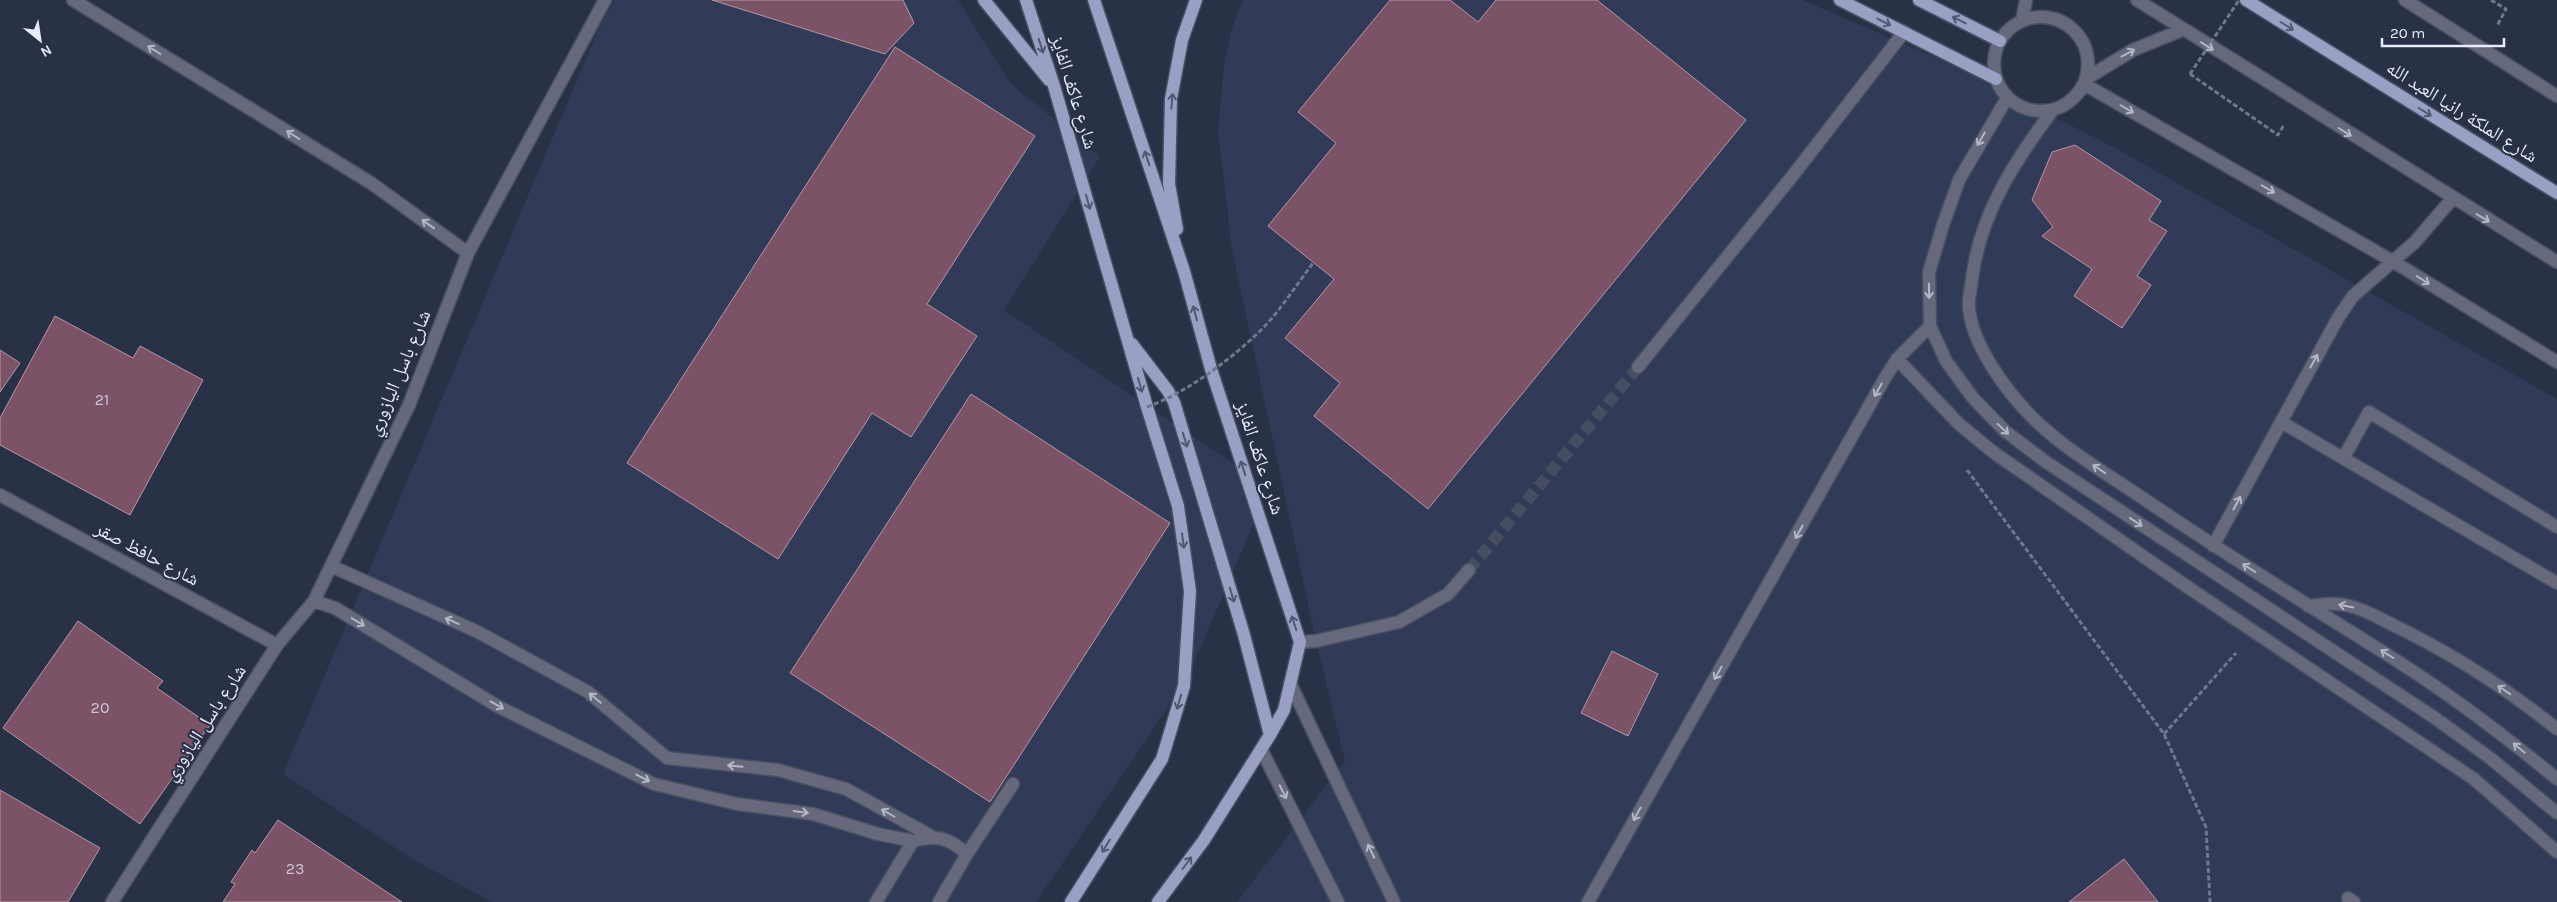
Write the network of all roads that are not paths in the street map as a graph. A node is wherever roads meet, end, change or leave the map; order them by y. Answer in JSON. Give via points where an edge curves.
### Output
{"nodes":[{"id":1,"x":73,"y":0,"type":"edge"},
{"id":2,"x":605,"y":0,"type":"edge"},
{"id":3,"x":984,"y":0,"type":"edge"},
{"id":4,"x":1026,"y":0,"type":"edge"},
{"id":5,"x":1094,"y":0,"type":"edge"},
{"id":6,"x":1196,"y":0,"type":"edge"},
{"id":7,"x":1840,"y":0,"type":"edge"},
{"id":8,"x":1919,"y":0,"type":"edge"},
{"id":9,"x":2026,"y":0,"type":"edge"},
{"id":10,"x":2137,"y":0,"type":"edge"},
{"id":11,"x":2246,"y":0,"type":"edge"},
{"id":12,"x":2405,"y":0,"type":"edge"},
{"id":13,"x":2022,"y":20,"type":"junction"},
{"id":14,"x":2182,"y":30,"type":"junction"},
{"id":15,"x":1904,"y":32,"type":"junction"},
{"id":16,"x":2000,"y":41,"type":"junction"},
{"id":17,"x":1996,"y":79,"type":"junction"},
{"id":18,"x":2086,"y":81,"type":"junction"},
{"id":19,"x":1054,"y":86,"type":"junction"},
{"id":20,"x":2557,"y":96,"type":"edge"},
{"id":21,"x":2007,"y":98,"type":"junction"},
{"id":22,"x":2052,"y":111,"type":"junction"},
{"id":23,"x":2557,"y":193,"type":"edge"},
{"id":24,"x":2452,"y":198,"type":"junction"},
{"id":25,"x":468,"y":253,"type":"junction"},
{"id":26,"x":2394,"y":262,"type":"junction"},
{"id":27,"x":2557,"y":262,"type":"edge"},
{"id":28,"x":1184,"y":270,"type":"junction"},
{"id":29,"x":1930,"y":326,"type":"junction"},
{"id":30,"x":1127,"y":338,"type":"junction"},
{"id":31,"x":1896,"y":359,"type":"junction"},
{"id":32,"x":2557,"y":362,"type":"edge"},
{"id":33,"x":1638,"y":367,"type":"tunnel mouth"},
{"id":34,"x":2281,"y":422,"type":"junction"},
{"id":35,"x":2344,"y":457,"type":"junction"},
{"id":36,"x":0,"y":495,"type":"edge"},
{"id":37,"x":2557,"y":527,"type":"edge"},
{"id":38,"x":2213,"y":546,"type":"junction"},
{"id":39,"x":331,"y":566,"type":"junction"},
{"id":40,"x":1469,"y":570,"type":"tunnel mouth"},
{"id":41,"x":2557,"y":583,"type":"edge"},
{"id":42,"x":314,"y":601,"type":"junction"},
{"id":43,"x":2308,"y":606,"type":"junction"},
{"id":44,"x":1300,"y":642,"type":"junction"},
{"id":45,"x":277,"y":645,"type":"junction"},
{"id":46,"x":1290,"y":684,"type":"junction"},
{"id":47,"x":2557,"y":729,"type":"edge"},
{"id":48,"x":1270,"y":735,"type":"junction"},
{"id":49,"x":1261,"y":749,"type":"junction"},
{"id":50,"x":2557,"y":779,"type":"edge"},
{"id":51,"x":1013,"y":784,"type":"dead end"},
{"id":52,"x":2557,"y":813,"type":"edge"},
{"id":53,"x":931,"y":836,"type":"junction"},
{"id":54,"x":913,"y":842,"type":"junction"},
{"id":55,"x":2557,"y":852,"type":"edge"},
{"id":56,"x":966,"y":854,"type":"junction"},
{"id":57,"x":112,"y":902,"type":"edge"},
{"id":58,"x":876,"y":902,"type":"edge"},
{"id":59,"x":939,"y":902,"type":"edge"},
{"id":60,"x":1071,"y":902,"type":"edge"},
{"id":61,"x":1158,"y":902,"type":"edge"},
{"id":62,"x":1338,"y":902,"type":"edge"},
{"id":63,"x":1394,"y":902,"type":"edge"},
{"id":64,"x":1588,"y":902,"type":"edge"}],
"edges":[{"from":25,"to":1,"type":"street","one_way":true,"via":[[371,183]]},
{"from":2,"to":25,"type":"street","name":"شارع باسل اليازوري"},
{"from":3,"to":19,"type":"main road"},
{"from":4,"to":19,"type":"main road","name":"شارع عاكف الفايز","one_way":true},
{"from":28,"to":5,"type":"main road","name":"شارع عاكف الفايز","one_way":true},
{"from":28,"to":6,"type":"main road","one_way":true,"via":[[1169,184],[1171,99],[1182,40]]},
{"from":7,"to":15,"type":"main road","one_way":true},
{"from":16,"to":8,"type":"main road","one_way":true},
{"from":9,"to":13,"type":"street"},
{"from":10,"to":14,"type":"street"},
{"from":11,"to":23,"type":"main road","name":"شارع الملكة رانيا العبد الله","one_way":true},
{"from":12,"to":20,"type":"street"},
{"from":13,"to":16,"type":"street"},
{"from":13,"to":18,"type":"street","via":[[2040,16],[2058,19],[2074,28],[2084,43],[2089,60]]},
{"from":18,"to":14,"type":"street","one_way":true,"via":[[2133,50]]},
{"from":14,"to":24,"type":"street","one_way":true},
{"from":15,"to":17,"type":"main road"},
{"from":15,"to":33,"type":"street"},
{"from":16,"to":17,"type":"street","via":[[1994,60]]},
{"from":17,"to":21,"type":"street"},
{"from":18,"to":22,"type":"street","via":[[2077,96]]},
{"from":18,"to":26,"type":"street","one_way":true},
{"from":19,"to":30,"type":"main road","name":"شارع عاكف الفايز","one_way":true},
{"from":21,"to":22,"type":"street","via":[[2036,112]]},
{"from":21,"to":29,"type":"street","one_way":true,"via":[[1959,180],[1943,225],[1929,272]]},
{"from":38,"to":22,"type":"street","one_way":true,"via":[[2063,444],[2031,416],[2004,384],[1979,345],[1969,308],[1974,265],[1985,223],[2002,183]]},
{"from":24,"to":26,"type":"street"},
{"from":24,"to":27,"type":"street","one_way":true},
{"from":25,"to":39,"type":"street","name":"شارع باسل اليازوري","via":[[409,405]]},
{"from":26,"to":32,"type":"street","one_way":true},
{"from":34,"to":26,"type":"street","one_way":true,"via":[[2338,318],[2360,290]]},
{"from":44,"to":28,"type":"main road","name":"شارع عاكف الفايز","one_way":true,"via":[[1211,369]]},
{"from":29,"to":31,"type":"street"},
{"from":29,"to":52,"type":"street","one_way":true,"via":[[1946,361],[1973,398],[2005,431],[2054,468],[2435,718]]},
{"from":30,"to":48,"type":"main road","one_way":true,"via":[[1174,402],[1244,635]]},
{"from":30,"to":60,"type":"main road","name":"شارع عاكف الفايز","one_way":true,"via":[[1178,506],[1190,591],[1184,686],[1162,759]]},
{"from":31,"to":55,"type":"street","via":[[1959,424],[2030,478],[2474,780]]},
{"from":31,"to":64,"type":"street","one_way":true},
{"from":34,"to":35,"type":"street"},
{"from":38,"to":34,"type":"street","one_way":true},
{"from":35,"to":37,"type":"street","via":[[2369,412]]},
{"from":35,"to":41,"type":"street"},
{"from":36,"to":45,"type":"street","name":"شارع حافظ صقر"},
{"from":43,"to":38,"type":"street","one_way":true},
{"from":39,"to":42,"type":"street","name":"شارع باسل اليازوري"},
{"from":53,"to":39,"type":"street","one_way":true,"via":[[846,789],[778,770],[667,758],[588,692],[478,632]]},
{"from":40,"to":44,"type":"street","via":[[1448,594],[1399,622]]},
{"from":42,"to":45,"type":"street","name":"شارع باسل اليازوري"},
{"from":42,"to":54,"type":"street","one_way":true,"via":[[335,608],[499,707],[654,784],[736,804],[813,814]]},
{"from":47,"to":43,"type":"street","one_way":true,"via":[[2470,667],[2409,633],[2349,606],[2328,603]]},
{"from":50,"to":43,"type":"street","one_way":true,"via":[[2452,697]]},
{"from":44,"to":46,"type":"main road"},
{"from":45,"to":57,"type":"street","name":"شارع باسل اليازوري"},
{"from":46,"to":48,"type":"main road","via":[[1284,710]]},
{"from":63,"to":46,"type":"street","one_way":true},
{"from":48,"to":49,"type":"main road"},
{"from":61,"to":49,"type":"main road","one_way":true,"via":[[1204,840]]},
{"from":49,"to":62,"type":"street","one_way":true},
{"from":51,"to":56,"type":"street"},
{"from":53,"to":54,"type":"street"},
{"from":53,"to":56,"type":"street","via":[[953,842]]},
{"from":54,"to":58,"type":"street"},
{"from":56,"to":59,"type":"street"}]}
